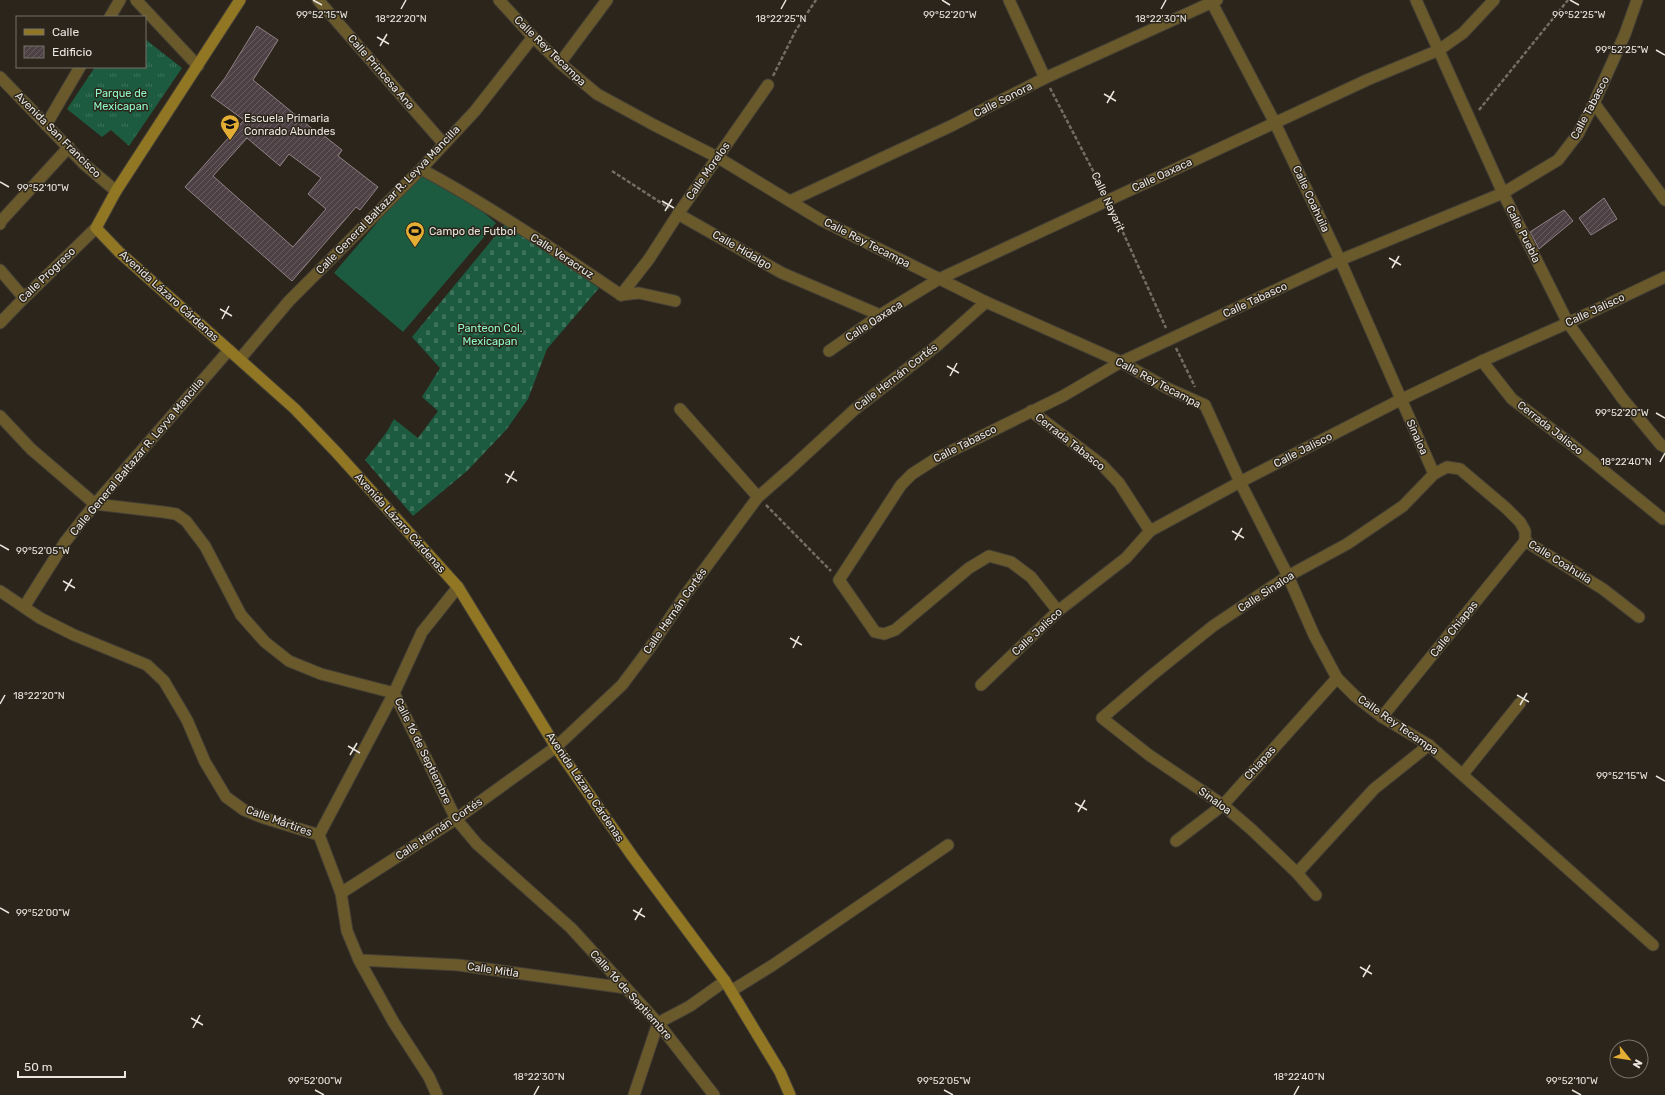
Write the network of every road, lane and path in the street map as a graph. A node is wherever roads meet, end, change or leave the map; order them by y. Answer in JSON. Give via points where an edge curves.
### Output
{"nodes":[{"id":1,"x":120,"y":0,"type":"edge"},
{"id":2,"x":136,"y":0,"type":"edge"},
{"id":3,"x":240,"y":0,"type":"edge"},
{"id":4,"x":318,"y":0,"type":"edge"},
{"id":5,"x":499,"y":0,"type":"edge"},
{"id":6,"x":607,"y":0,"type":"edge"},
{"id":7,"x":816,"y":0,"type":"edge"},
{"id":8,"x":1009,"y":0,"type":"edge"},
{"id":9,"x":1416,"y":0,"type":"edge"},
{"id":10,"x":1494,"y":0,"type":"edge"},
{"id":11,"x":1568,"y":0,"type":"edge"},
{"id":12,"x":1637,"y":0,"type":"edge"},
{"id":13,"x":1215,"y":1,"type":"edge"},
{"id":14,"x":111,"y":16,"type":"edge"},
{"id":15,"x":533,"y":38,"type":"junction"},
{"id":16,"x":1439,"y":50,"type":"junction"},
{"id":17,"x":560,"y":63,"type":"junction"},
{"id":18,"x":198,"y":66,"type":"junction"},
{"id":19,"x":79,"y":68,"type":"edge"},
{"id":20,"x":0,"y":77,"type":"edge"},
{"id":21,"x":1045,"y":78,"type":"junction"},
{"id":22,"x":768,"y":85,"type":"joint"},
{"id":23,"x":1594,"y":103,"type":"junction"},
{"id":24,"x":1471,"y":120,"type":"junction"},
{"id":25,"x":1275,"y":123,"type":"junction"},
{"id":26,"x":46,"y":125,"type":"junction"},
{"id":27,"x":443,"y":144,"type":"junction"},
{"id":28,"x":69,"y":147,"type":"junction"},
{"id":29,"x":717,"y":157,"type":"junction"},
{"id":30,"x":421,"y":168,"type":"junction"},
{"id":31,"x":612,"y":171,"type":"dead end"},
{"id":32,"x":116,"y":191,"type":"junction"},
{"id":33,"x":1503,"y":193,"type":"junction"},
{"id":34,"x":1108,"y":200,"type":"junction"},
{"id":35,"x":1665,"y":200,"type":"edge"},
{"id":36,"x":790,"y":201,"type":"junction"},
{"id":37,"x":678,"y":214,"type":"junction"},
{"id":38,"x":0,"y":224,"type":"edge"},
{"id":39,"x":96,"y":228,"type":"junction"},
{"id":40,"x":1340,"y":260,"type":"junction"},
{"id":41,"x":0,"y":270,"type":"edge"},
{"id":42,"x":1665,"y":277,"type":"edge"},
{"id":43,"x":939,"y":279,"type":"junction"},
{"id":44,"x":621,"y":295,"type":"junction"},
{"id":45,"x":24,"y":298,"type":"junction"},
{"id":46,"x":675,"y":301,"type":"dead end"},
{"id":47,"x":986,"y":302,"type":"junction"},
{"id":48,"x":880,"y":315,"type":"junction"},
{"id":49,"x":0,"y":323,"type":"edge"},
{"id":50,"x":1568,"y":323,"type":"junction"},
{"id":51,"x":1172,"y":339,"type":"junction"},
{"id":52,"x":229,"y":350,"type":"junction"},
{"id":53,"x":829,"y":351,"type":"dead end"},
{"id":54,"x":240,"y":359,"type":"junction"},
{"id":55,"x":1482,"y":361,"type":"junction"},
{"id":56,"x":1121,"y":362,"type":"junction"},
{"id":57,"x":1400,"y":400,"type":"junction"},
{"id":58,"x":1204,"y":405,"type":"junction"},
{"id":59,"x":680,"y":409,"type":"dead end"},
{"id":60,"x":1030,"y":411,"type":"junction"},
{"id":61,"x":0,"y":416,"type":"edge"},
{"id":62,"x":1664,"y":444,"type":"edge"},
{"id":63,"x":1434,"y":474,"type":"junction"},
{"id":64,"x":1240,"y":482,"type":"junction"},
{"id":65,"x":758,"y":497,"type":"junction"},
{"id":66,"x":95,"y":504,"type":"junction"},
{"id":67,"x":1663,"y":519,"type":"dead end"},
{"id":68,"x":1150,"y":531,"type":"junction"},
{"id":69,"x":1525,"y":541,"type":"junction"},
{"id":70,"x":1288,"y":576,"type":"junction"},
{"id":71,"x":839,"y":580,"type":"junction"},
{"id":72,"x":458,"y":587,"type":"junction"},
{"id":73,"x":0,"y":591,"type":"edge"},
{"id":74,"x":24,"y":607,"type":"junction"},
{"id":75,"x":1058,"y":611,"type":"junction"},
{"id":76,"x":1639,"y":618,"type":"dead end"},
{"id":77,"x":1337,"y":678,"type":"junction"},
{"id":78,"x":981,"y":685,"type":"dead end"},
{"id":79,"x":394,"y":693,"type":"junction"},
{"id":80,"x":1520,"y":703,"type":"dead end"},
{"id":81,"x":1382,"y":717,"type":"junction"},
{"id":82,"x":1102,"y":718,"type":"joint"},
{"id":83,"x":1429,"y":745,"type":"junction"},
{"id":84,"x":556,"y":747,"type":"junction"},
{"id":85,"x":1463,"y":774,"type":"junction"},
{"id":86,"x":1223,"y":805,"type":"junction"},
{"id":87,"x":456,"y":819,"type":"junction"},
{"id":88,"x":319,"y":835,"type":"junction"},
{"id":89,"x":1176,"y":841,"type":"dead end"},
{"id":90,"x":948,"y":845,"type":"dead end"},
{"id":91,"x":1296,"y":872,"type":"junction"},
{"id":92,"x":341,"y":893,"type":"junction"},
{"id":93,"x":1316,"y":895,"type":"dead end"},
{"id":94,"x":1653,"y":945,"type":"dead end"},
{"id":95,"x":359,"y":960,"type":"junction"},
{"id":96,"x":728,"y":986,"type":"junction"},
{"id":97,"x":626,"y":988,"type":"junction"},
{"id":98,"x":658,"y":1023,"type":"junction"},
{"id":99,"x":438,"y":1095,"type":"edge"},
{"id":100,"x":634,"y":1095,"type":"edge"},
{"id":101,"x":714,"y":1095,"type":"edge"},
{"id":102,"x":790,"y":1095,"type":"edge"}],
"edges":[{"from":1,"to":14,"type":"street"},
{"from":2,"to":18,"type":"street"},
{"from":3,"to":18,"type":"main road"},
{"from":4,"to":27,"type":"street","name":"Calle Princesa Ana"},
{"from":5,"to":15,"type":"street","name":"Calle Rey Tecampa"},
{"from":6,"to":17,"type":"street"},
{"from":7,"to":22,"type":"path","via":[[796,30]]},
{"from":8,"to":21,"type":"street"},
{"from":9,"to":16,"type":"street","name":"Calle Puebla"},
{"from":10,"to":16,"type":"street","name":"Calle Oaxaca","via":[[1463,33]]},
{"from":11,"to":24,"type":"path"},
{"from":12,"to":23,"type":"street","name":"Calle Tabasco","via":[[1625,34]]},
{"from":13,"to":21,"type":"street","name":"Calle Sonora"},
{"from":13,"to":25,"type":"street","name":"Calle Coahuila"},
{"from":15,"to":17,"type":"street","name":"Calle Rey Tecampa"},
{"from":15,"to":27,"type":"street","name":"Calle General Baltazar R. Leyva Mancilla","via":[[475,111]]},
{"from":16,"to":24,"type":"street","name":"Calle Puebla"},
{"from":16,"to":25,"type":"street","name":"Calle Oaxaca"},
{"from":17,"to":29,"type":"street","name":"Calle Rey Tecampa","via":[[596,94]]},
{"from":18,"to":32,"type":"main road"},
{"from":19,"to":26,"type":"street"},
{"from":20,"to":26,"type":"street","name":"Avenida San Francisco"},
{"from":21,"to":34,"type":"path","name":"Calle Nayarit"},
{"from":21,"to":36,"type":"street","name":"Calle Sonora","via":[[951,126]]},
{"from":22,"to":29,"type":"street","name":"Calle Morelos"},
{"from":23,"to":33,"type":"street","name":"Calle Tabasco","via":[[1578,134],[1558,160]]},
{"from":23,"to":35,"type":"street"},
{"from":24,"to":33,"type":"street","name":"Calle Puebla"},
{"from":25,"to":34,"type":"street","name":"Calle Oaxaca"},
{"from":25,"to":40,"type":"street","name":"Calle Coahuila"},
{"from":26,"to":28,"type":"street","name":"Avenida San Francisco"},
{"from":27,"to":30,"type":"street","name":"Calle General Baltazar R. Leyva Mancilla"},
{"from":28,"to":32,"type":"street","name":"Avenida San Francisco","via":[[84,164]]},
{"from":28,"to":38,"type":"street"},
{"from":29,"to":36,"type":"street","name":"Calle Rey Tecampa"},
{"from":29,"to":37,"type":"street","name":"Calle Morelos"},
{"from":30,"to":44,"type":"street","name":"Calle Veracruz"},
{"from":30,"to":54,"type":"street","name":"Calle General Baltazar R. Leyva Mancilla","via":[[289,301]]},
{"from":31,"to":37,"type":"path"},
{"from":32,"to":39,"type":"main road"},
{"from":33,"to":40,"type":"street","name":"Calle Tabasco"},
{"from":33,"to":50,"type":"street","name":"Calle Puebla"},
{"from":34,"to":43,"type":"street","name":"Calle Oaxaca"},
{"from":34,"to":51,"type":"path","name":"Calle Nayarit"},
{"from":36,"to":43,"type":"street","name":"Calle Rey Tecampa","via":[[821,220]]},
{"from":37,"to":44,"type":"street","name":"Calle Morelos","via":[[649,259]]},
{"from":37,"to":48,"type":"street","name":"Calle Hidalgo","via":[[782,273]]},
{"from":39,"to":45,"type":"street","name":"Calle Progreso"},
{"from":39,"to":52,"type":"main road","name":"Avenida Lázaro Cárdenas","via":[[119,252]]},
{"from":40,"to":51,"type":"street","name":"Calle Tabasco"},
{"from":40,"to":57,"type":"street","name":"Calle Coahuila"},
{"from":41,"to":45,"type":"street"},
{"from":42,"to":50,"type":"street","name":"Calle Jalisco"},
{"from":43,"to":47,"type":"street","name":"Calle Rey Tecampa"},
{"from":43,"to":48,"type":"street","name":"Calle Oaxaca"},
{"from":44,"to":46,"type":"street","via":[[639,293]]},
{"from":45,"to":49,"type":"street","name":"Calle Progreso"},
{"from":47,"to":56,"type":"street","name":"Calle Rey Tecampa"},
{"from":47,"to":65,"type":"street","name":"Calle Hernán Cortés","via":[[939,344],[854,410]]},
{"from":48,"to":53,"type":"street","name":"Calle Oaxaca"},
{"from":50,"to":55,"type":"street","name":"Calle Jalisco"},
{"from":50,"to":62,"type":"street","name":"Calle Puebla","via":[[1622,398]]},
{"from":51,"to":56,"type":"street","name":"Calle Tabasco"},
{"from":51,"to":58,"type":"path","name":"Calle Nayarit"},
{"from":52,"to":54,"type":"main road","name":"Avenida Lázaro Cárdenas"},
{"from":52,"to":66,"type":"street","name":"Calle General Baltazar R. Leyva Mancilla"},
{"from":54,"to":72,"type":"main road","name":"Avenida Lázaro Cárdenas","via":[[295,409]]},
{"from":55,"to":57,"type":"street","name":"Calle Jalisco"},
{"from":55,"to":67,"type":"street","name":"Cerrada Jalisco","via":[[1512,399]]},
{"from":56,"to":58,"type":"street","name":"Calle Rey Tecampa"},
{"from":56,"to":60,"type":"street","name":"Calle Tabasco","via":[[1063,396]]},
{"from":57,"to":63,"type":"street","name":"Sinaloa"},
{"from":57,"to":64,"type":"street","name":"Calle Jalisco"},
{"from":58,"to":64,"type":"street","name":"Calle Rey Tecampa"},
{"from":59,"to":65,"type":"street"},
{"from":60,"to":68,"type":"street","name":"Cerrada Tabasco","via":[[1102,465],[1120,483]]},
{"from":60,"to":71,"type":"street","name":"Calle Tabasco","via":[[937,458],[912,474],[901,485]]},
{"from":61,"to":66,"type":"street","via":[[31,448]]},
{"from":63,"to":69,"type":"street","name":"Calle Coahuila","via":[[1447,467],[1460,469],[1520,522]]},
{"from":63,"to":70,"type":"street","name":"Calle Sinaloa","via":[[1403,506],[1347,544]]},
{"from":64,"to":68,"type":"street","name":"Calle Jalisco"},
{"from":64,"to":70,"type":"street","name":"Calle Rey Tecampa"},
{"from":65,"to":71,"type":"path"},
{"from":65,"to":84,"type":"street","name":"Calle Hernán Cortés","via":[[622,685]]},
{"from":66,"to":74,"type":"street","name":"Calle General Baltazar R. Leyva Mancilla","via":[[65,542]]},
{"from":66,"to":79,"type":"street","name":"Calle 16 de Septiembre","via":[[176,514],[186,521],[205,546],[242,615],[265,642],[289,661],[321,674]]},
{"from":68,"to":75,"type":"street","name":"Calle Jalisco","via":[[1126,558]]},
{"from":69,"to":76,"type":"street","name":"Calle Coahuila","via":[[1603,589]]},
{"from":69,"to":81,"type":"street","name":"Calle Chiapas"},
{"from":70,"to":77,"type":"street","name":"Calle Rey Tecampa"},
{"from":70,"to":82,"type":"street","name":"Calle Sinaloa","via":[[1214,626]]},
{"from":71,"to":75,"type":"street","via":[[875,632],[884,634],[895,630],[969,568],[989,556],[1011,562],[1031,577]]},
{"from":72,"to":79,"type":"street","via":[[422,632]]},
{"from":72,"to":84,"type":"main road","name":"Avenida Lázaro Cárdenas"},
{"from":73,"to":74,"type":"street","name":"Calle Mártires"},
{"from":74,"to":88,"type":"street","name":"Calle Mártires","via":[[74,635],[147,665],[164,681],[187,720],[205,762],[226,797],[244,810],[261,817]]},
{"from":75,"to":78,"type":"street","name":"Calle Jalisco"},
{"from":77,"to":81,"type":"street","name":"Calle Rey Tecampa"},
{"from":77,"to":86,"type":"street","name":"Chiapas"},
{"from":79,"to":87,"type":"street","name":"Calle 16 de Septiembre"},
{"from":79,"to":88,"type":"street"},
{"from":80,"to":85,"type":"street"},
{"from":81,"to":83,"type":"street","name":"Calle Rey Tecampa"},
{"from":82,"to":86,"type":"street","name":"Sinaloa","via":[[1149,755]]},
{"from":83,"to":85,"type":"street","name":"Calle Rey Tecampa"},
{"from":83,"to":91,"type":"street","via":[[1374,789]]},
{"from":84,"to":87,"type":"street","name":"Calle Hernán Cortés"},
{"from":84,"to":96,"type":"main road","name":"Avenida Lázaro Cárdenas"},
{"from":85,"to":94,"type":"street","name":"Calle Rey Tecampa"},
{"from":86,"to":89,"type":"street","name":"Chiapas"},
{"from":86,"to":91,"type":"street","name":"Sinaloa"},
{"from":87,"to":92,"type":"street","name":"Calle Hernán Cortés"},
{"from":87,"to":97,"type":"street","name":"Calle 16 de Septiembre","via":[[476,844],[571,928]]},
{"from":88,"to":92,"type":"street","name":"Calle Mártires"},
{"from":90,"to":96,"type":"street","via":[[772,965]]},
{"from":91,"to":93,"type":"street","name":"Sinaloa"},
{"from":92,"to":95,"type":"street","name":"Calle Mártires","via":[[347,931]]},
{"from":95,"to":97,"type":"street","name":"Calle Mitla","via":[[458,965]]},
{"from":95,"to":99,"type":"street","name":"Calle Mártires","via":[[394,1024]]},
{"from":96,"to":98,"type":"street"},
{"from":96,"to":102,"type":"main road","name":"Avenida Lázaro Cárdenas","via":[[780,1072]]},
{"from":97,"to":98,"type":"street","name":"Calle 16 de Septiembre"},
{"from":98,"to":100,"type":"street"},
{"from":98,"to":101,"type":"street","name":"Calle 16 de Septiembre"}]}
